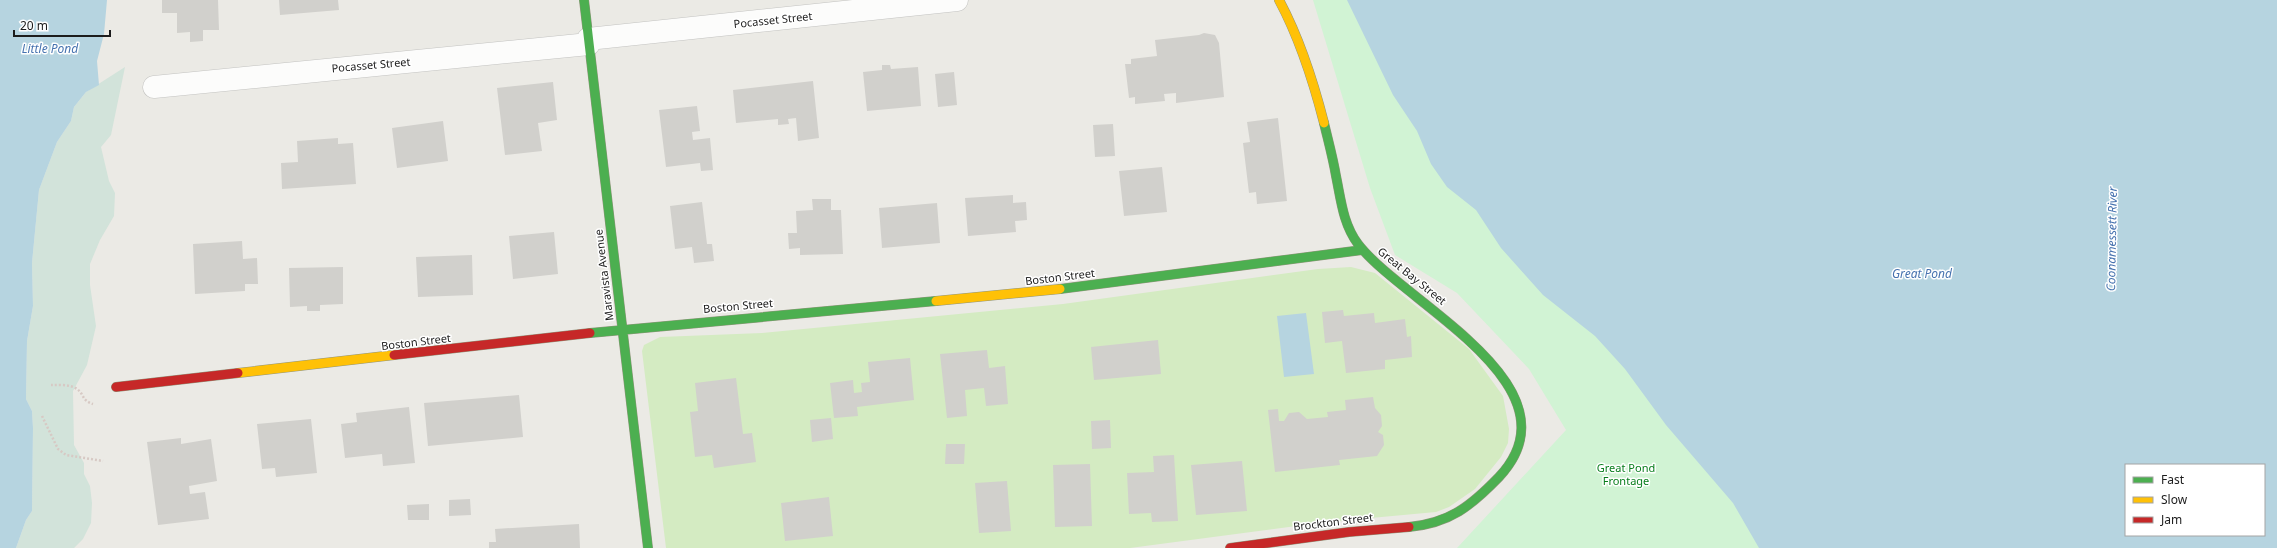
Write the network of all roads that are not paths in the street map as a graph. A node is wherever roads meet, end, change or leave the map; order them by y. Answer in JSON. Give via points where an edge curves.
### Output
{"nodes":[{"id":1,"x":584,"y":0,"type":"edge"},
{"id":2,"x":957,"y":0,"type":"edge"},
{"id":3,"x":1279,"y":0,"type":"edge"},
{"id":4,"x":589,"y":42,"type":"junction"},
{"id":5,"x":154,"y":87,"type":"dead end"},
{"id":6,"x":1362,"y":250,"type":"junction"},
{"id":7,"x":623,"y":329,"type":"junction"},
{"id":8,"x":116,"y":387,"type":"dead end"},
{"id":9,"x":1439,"y":522,"type":"joint"},
{"id":10,"x":648,"y":548,"type":"edge"},
{"id":11,"x":1230,"y":548,"type":"edge"}],
"edges":[{"from":1,"to":4,"type":"street","name":"Maravista Avenue"},
{"from":2,"to":4,"type":"street","name":"Pocasset Street"},
{"from":3,"to":6,"type":"street","name":"Great Bay Street","via":[[1293,23],[1328,140],[1349,230]]},
{"from":4,"to":5,"type":"street","name":"Pocasset Street"},
{"from":4,"to":7,"type":"street","name":"Maravista Avenue"},
{"from":6,"to":7,"type":"street","name":"Boston Street","via":[[1022,294]]},
{"from":6,"to":9,"type":"street","name":"Great Bay Street","via":[[1440,314],[1493,367],[1517,399],[1523,420],[1521,438],[1512,461],[1478,497],[1460,511]]},
{"from":7,"to":8,"type":"street","name":"Boston Street"},
{"from":7,"to":10,"type":"street","name":"Maravista Avenue"},
{"from":9,"to":11,"type":"street","name":"Brockton Street"}]}
